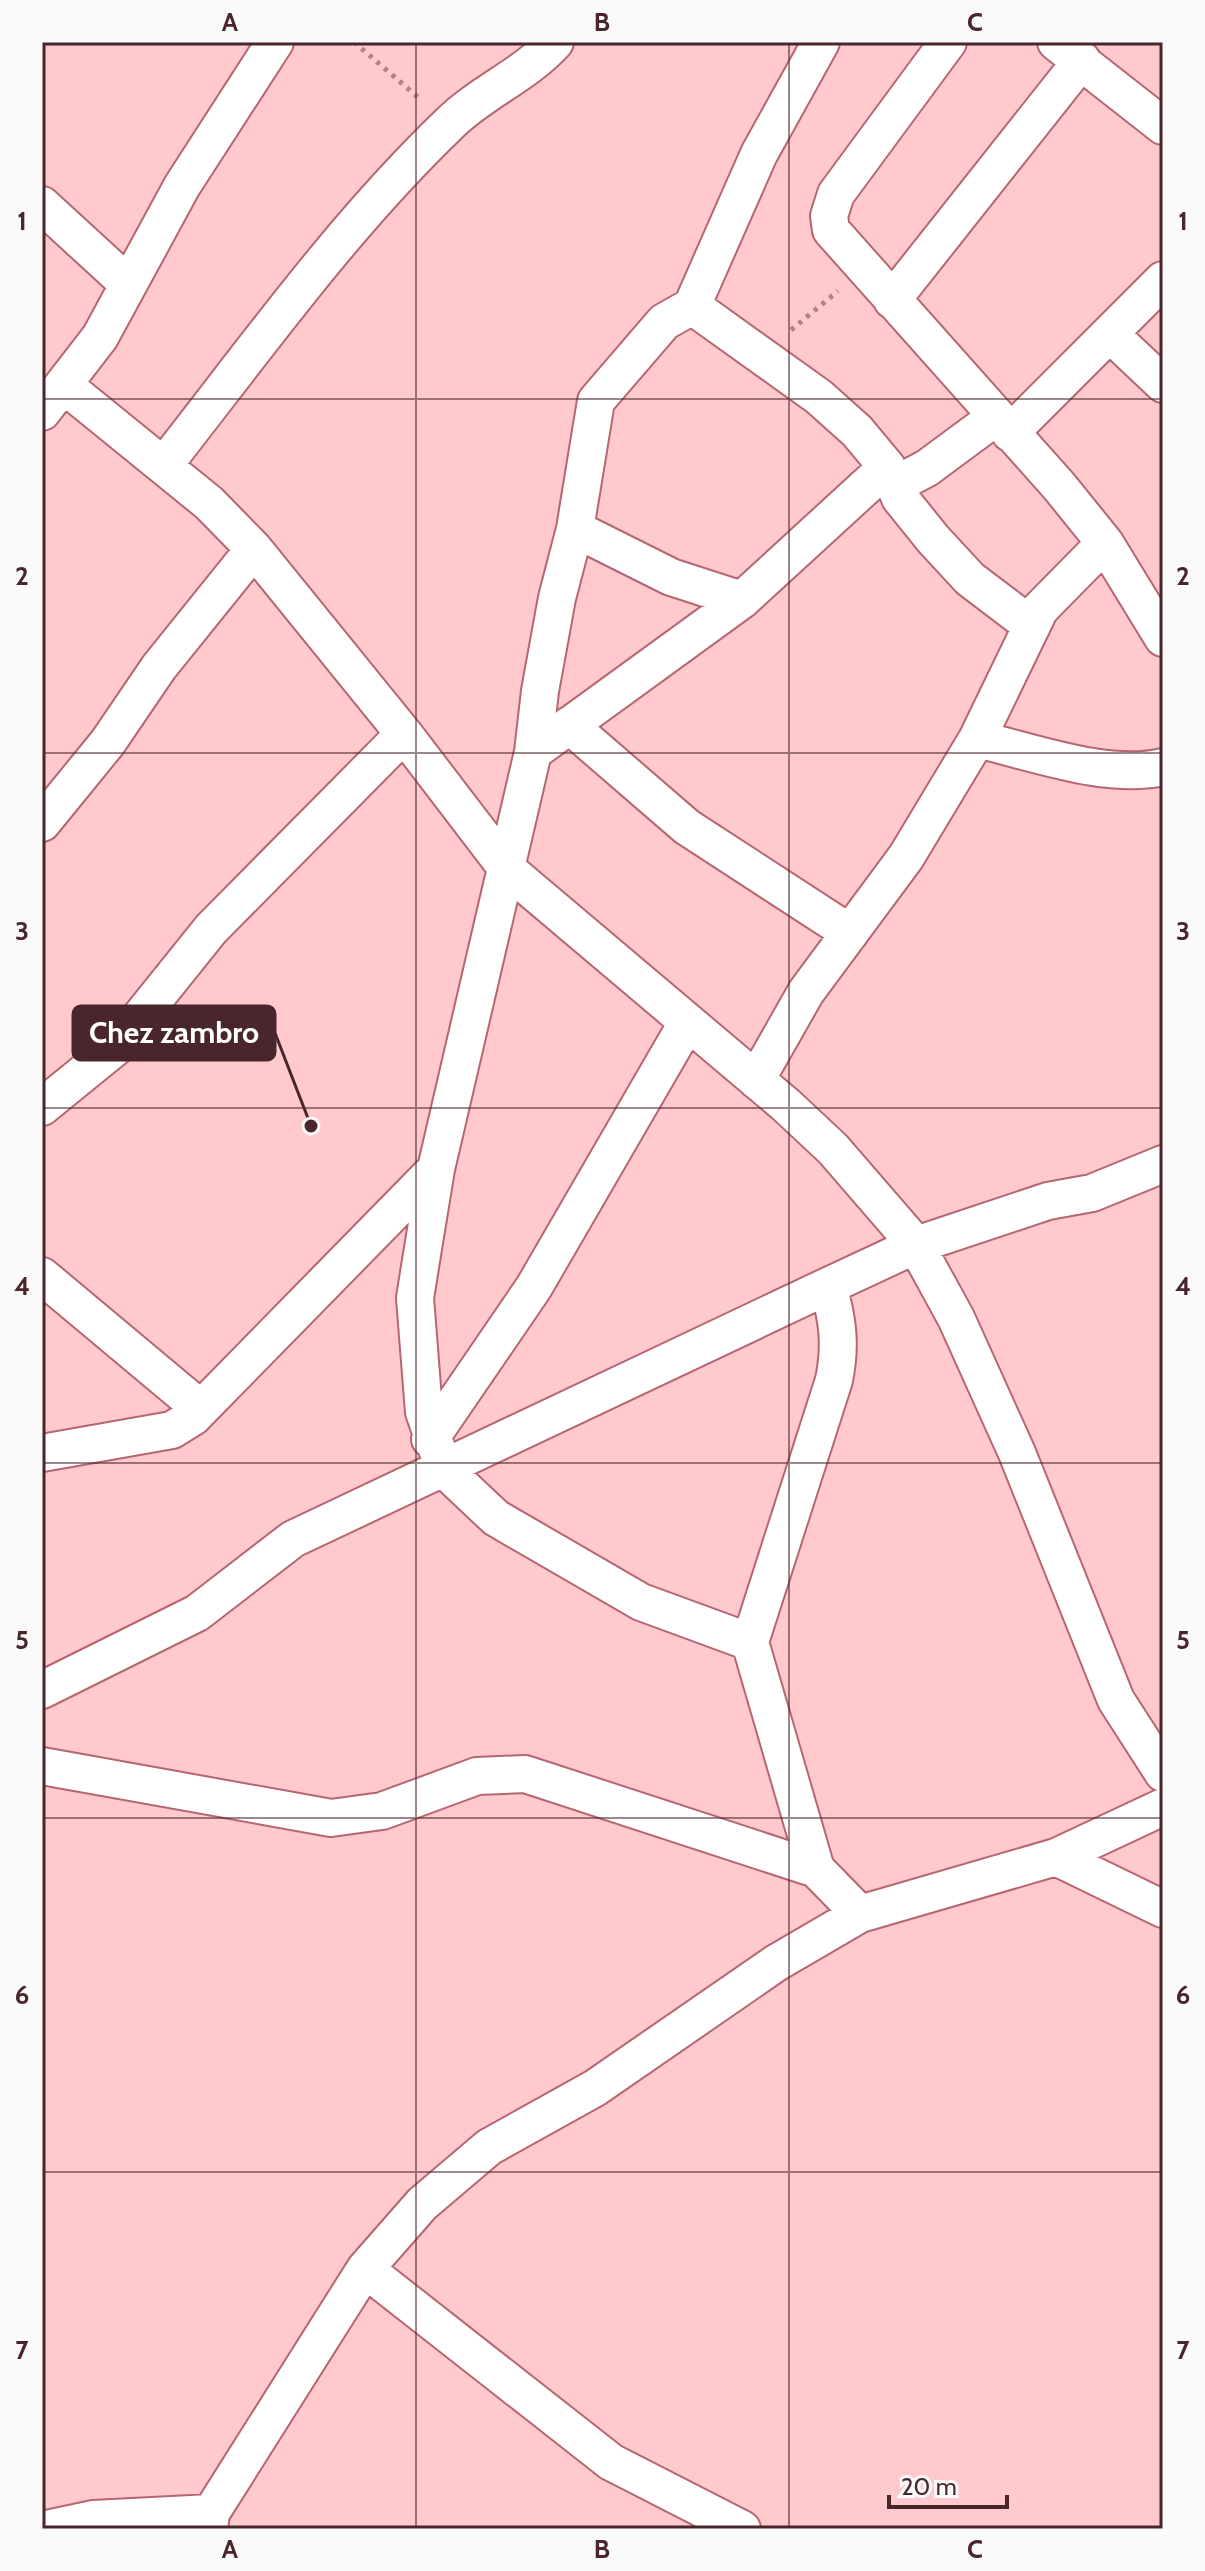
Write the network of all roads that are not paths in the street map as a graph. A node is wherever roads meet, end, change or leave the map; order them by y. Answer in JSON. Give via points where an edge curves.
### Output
{"nodes":[{"id":1,"x":275,"y":42,"type":"edge"},
{"id":2,"x":555,"y":42,"type":"edge"},
{"id":3,"x":821,"y":42,"type":"edge"},
{"id":4,"x":948,"y":42,"type":"edge"},
{"id":5,"x":1069,"y":51,"type":"edge"},
{"id":6,"x":1163,"y":126,"type":"edge"},
{"id":7,"x":42,"y":205,"type":"edge"},
{"id":8,"x":1163,"y":280,"type":"edge"},
{"id":9,"x":127,"y":283,"type":"junction"},
{"id":10,"x":892,"y":300,"type":"junction"},
{"id":11,"x":692,"y":306,"type":"junction"},
{"id":12,"x":1110,"y":334,"type":"junction"},
{"id":13,"x":1163,"y":384,"type":"edge"},
{"id":14,"x":54,"y":399,"type":"edge"},
{"id":15,"x":1003,"y":425,"type":"junction"},
{"id":16,"x":164,"y":465,"type":"junction"},
{"id":17,"x":891,"y":476,"type":"junction"},
{"id":18,"x":575,"y":529,"type":"junction"},
{"id":19,"x":1105,"y":543,"type":"junction"},
{"id":20,"x":254,"y":549,"type":"junction"},
{"id":21,"x":742,"y":600,"type":"junction"},
{"id":22,"x":1032,"y":626,"type":"junction"},
{"id":23,"x":1163,"y":638,"type":"edge"},
{"id":24,"x":569,"y":725,"type":"junction"},
{"id":25,"x":404,"y":734,"type":"junction"},
{"id":26,"x":977,"y":739,"type":"junction"},
{"id":27,"x":533,"y":752,"type":"junction"},
{"id":28,"x":1163,"y":767,"type":"edge"},
{"id":29,"x":42,"y":823,"type":"edge"},
{"id":30,"x":508,"y":870,"type":"junction"},
{"id":31,"x":850,"y":933,"type":"junction"},
{"id":32,"x":687,"y":1023,"type":"junction"},
{"id":33,"x":756,"y":1080,"type":"junction"},
{"id":34,"x":42,"y":1107,"type":"edge"},
{"id":35,"x":1163,"y":1164,"type":"edge"},
{"id":36,"x":436,"y":1169,"type":"junction"},
{"id":37,"x":916,"y":1245,"type":"junction"},
{"id":38,"x":42,"y":1276,"type":"edge"},
{"id":39,"x":828,"y":1286,"type":"junction"},
{"id":40,"x":201,"y":1409,"type":"junction"},
{"id":41,"x":42,"y":1453,"type":"edge"},
{"id":42,"x":437,"y":1454,"type":"junction"},
{"id":43,"x":750,"y":1642,"type":"junction"},
{"id":44,"x":42,"y":1690,"type":"edge"},
{"id":45,"x":42,"y":1766,"type":"edge"},
{"id":46,"x":1163,"y":1773,"type":"edge"},
{"id":47,"x":1163,"y":1807,"type":"edge"},
{"id":48,"x":1056,"y":1857,"type":"junction"},
{"id":49,"x":816,"y":1869,"type":"junction"},
{"id":50,"x":1163,"y":1909,"type":"edge"},
{"id":51,"x":860,"y":1914,"type":"junction"},
{"id":52,"x":365,"y":2269,"type":"junction"},
{"id":53,"x":210,"y":2521,"type":"edge"},
{"id":54,"x":46,"y":2529,"type":"edge"},
{"id":55,"x":742,"y":2529,"type":"edge"}],
"edges":[{"from":1,"to":9,"type":"street","via":[[223,118]]},
{"from":2,"to":16,"type":"street","via":[[525,70],[449,123],[341,237]]},
{"from":3,"to":11,"type":"street","via":[[759,154]]},
{"from":4,"to":10,"type":"street","via":[[831,208],[831,230]]},
{"from":5,"to":6,"type":"street"},
{"from":5,"to":10,"type":"street"},
{"from":7,"to":9,"type":"street"},
{"from":8,"to":12,"type":"street"},
{"from":9,"to":14,"type":"street","via":[[100,337]]},
{"from":10,"to":15,"type":"street"},
{"from":11,"to":17,"type":"street","via":[[848,422]]},
{"from":11,"to":18,"type":"street","via":[[664,322],[596,401]]},
{"from":12,"to":13,"type":"street"},
{"from":12,"to":15,"type":"street"},
{"from":14,"to":16,"type":"street"},
{"from":15,"to":17,"type":"street","via":[[927,468]]},
{"from":15,"to":19,"type":"street"},
{"from":16,"to":20,"type":"street"},
{"from":17,"to":21,"type":"street"},
{"from":17,"to":22,"type":"street","via":[[904,504],[970,579]]},
{"from":18,"to":21,"type":"street","via":[[671,577]]},
{"from":18,"to":27,"type":"street","via":[[557,598]]},
{"from":19,"to":22,"type":"street","via":[[1040,609]]},
{"from":19,"to":23,"type":"street"},
{"from":20,"to":25,"type":"street"},
{"from":20,"to":29,"type":"street"},
{"from":21,"to":24,"type":"street"},
{"from":22,"to":26,"type":"street"},
{"from":24,"to":27,"type":"street"},
{"from":24,"to":31,"type":"street","via":[[687,827]]},
{"from":25,"to":30,"type":"street"},
{"from":25,"to":34,"type":"street","via":[[211,929],[117,1046]]},
{"from":26,"to":28,"type":"street","via":[[1113,770]]},
{"from":26,"to":31,"type":"street","via":[[906,857]]},
{"from":27,"to":30,"type":"street"},
{"from":30,"to":32,"type":"street"},
{"from":30,"to":36,"type":"street"},
{"from":31,"to":33,"type":"street","via":[[806,992]]},
{"from":32,"to":33,"type":"street"},
{"from":32,"to":42,"type":"street"},
{"from":33,"to":37,"type":"street","via":[[833,1149]]},
{"from":35,"to":37,"type":"street","via":[[1092,1193],[1048,1201]]},
{"from":36,"to":40,"type":"street"},
{"from":36,"to":42,"type":"street","via":[[415,1298],[417,1359]]},
{"from":37,"to":39,"type":"street"},
{"from":37,"to":46,"type":"street","via":[[956,1318],[1017,1453],[1116,1700]]},
{"from":38,"to":40,"type":"street"},
{"from":39,"to":42,"type":"street"},
{"from":39,"to":43,"type":"street","via":[[838,1319],[840,1351],[834,1380]]},
{"from":40,"to":41,"type":"street","via":[[172,1430]]},
{"from":42,"to":43,"type":"street","via":[[496,1518],[641,1602]]},
{"from":42,"to":44,"type":"street","via":[[293,1539],[197,1613]]},
{"from":43,"to":49,"type":"street"},
{"from":45,"to":49,"type":"street","via":[[331,1818],[382,1811],[477,1776],[525,1774]]},
{"from":47,"to":48,"type":"street"},
{"from":48,"to":50,"type":"street"},
{"from":48,"to":51,"type":"street"},
{"from":49,"to":51,"type":"street"},
{"from":51,"to":52,"type":"street","via":[[776,1963],[595,2088],[489,2147],[422,2204]]},
{"from":52,"to":53,"type":"street"},
{"from":52,"to":55,"type":"street","via":[[611,2462]]},
{"from":53,"to":54,"type":"street","via":[[93,2519]]}]}
